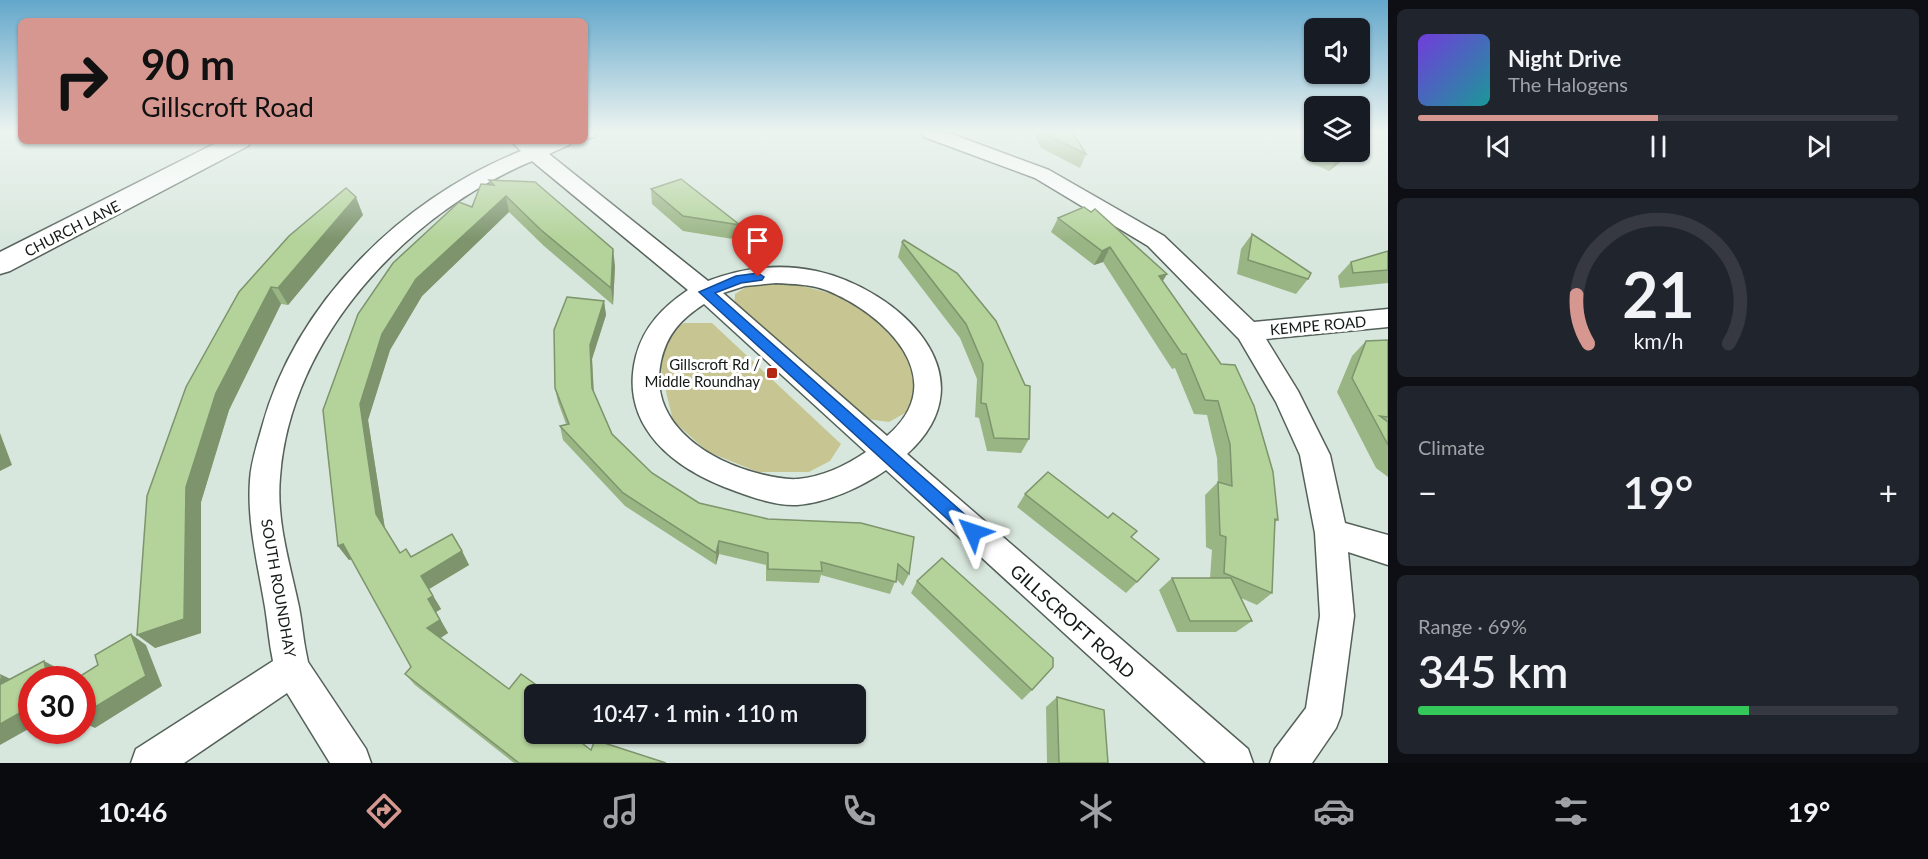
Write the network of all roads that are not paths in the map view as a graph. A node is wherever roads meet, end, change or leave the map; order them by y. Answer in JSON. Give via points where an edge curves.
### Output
{"nodes":[{"id":1,"x":185,"y":169,"type":"edge"},
{"id":2,"x":491,"y":169,"type":"edge"},
{"id":3,"x":555,"y":169,"type":"edge"},
{"id":4,"x":1032,"y":169,"type":"edge"},
{"id":5,"x":0,"y":264,"type":"edge"},
{"id":6,"x":706,"y":292,"type":"junction"},
{"id":7,"x":1388,"y":318,"type":"edge"},
{"id":8,"x":1248,"y":332,"type":"junction"},
{"id":9,"x":886,"y":455,"type":"junction"},
{"id":10,"x":1331,"y":533,"type":"junction"},
{"id":11,"x":1388,"y":550,"type":"edge"},
{"id":12,"x":292,"y":668,"type":"junction"},
{"id":13,"x":150,"y":763,"type":"edge"},
{"id":14,"x":352,"y":763,"type":"edge"},
{"id":15,"x":1234,"y":763,"type":"edge"},
{"id":16,"x":1288,"y":763,"type":"edge"}],
"edges":[{"from":1,"to":5,"type":"street","name":"CHURCH LANE"},
{"from":2,"to":12,"type":"street","name":"SOUTH ROUNDHAY","via":[[430,209],[363,271],[326,317],[301,359],[267,461],[265,519]]},
{"from":3,"to":6,"type":"street","name":"GILLSCROFT ROAD"},
{"from":4,"to":8,"type":"street","via":[[1156,241]]},
{"from":6,"to":9,"type":"street","name":"GILLSCROFT ROAD"},
{"from":6,"to":9,"type":"street","via":[[740,279],[776,275],[816,278],[848,290],[887,314],[909,336],[924,363],[928,389],[917,422]]},
{"from":6,"to":9,"type":"street","via":[[662,326],[651,347],[644,387],[659,428],[674,446],[715,472],[795,493],[840,482]]},
{"from":7,"to":8,"type":"street","name":"KEMPE ROAD"},
{"from":8,"to":10,"type":"street","via":[[1288,399],[1315,455]]},
{"from":9,"to":15,"type":"street","name":"GILLSCROFT ROAD"},
{"from":10,"to":11,"type":"street"},
{"from":10,"to":16,"type":"street","via":[[1337,616],[1323,715]]},
{"from":12,"to":13,"type":"street"},
{"from":12,"to":14,"type":"street","name":"SOUTH ROUNDHAY"}]}
